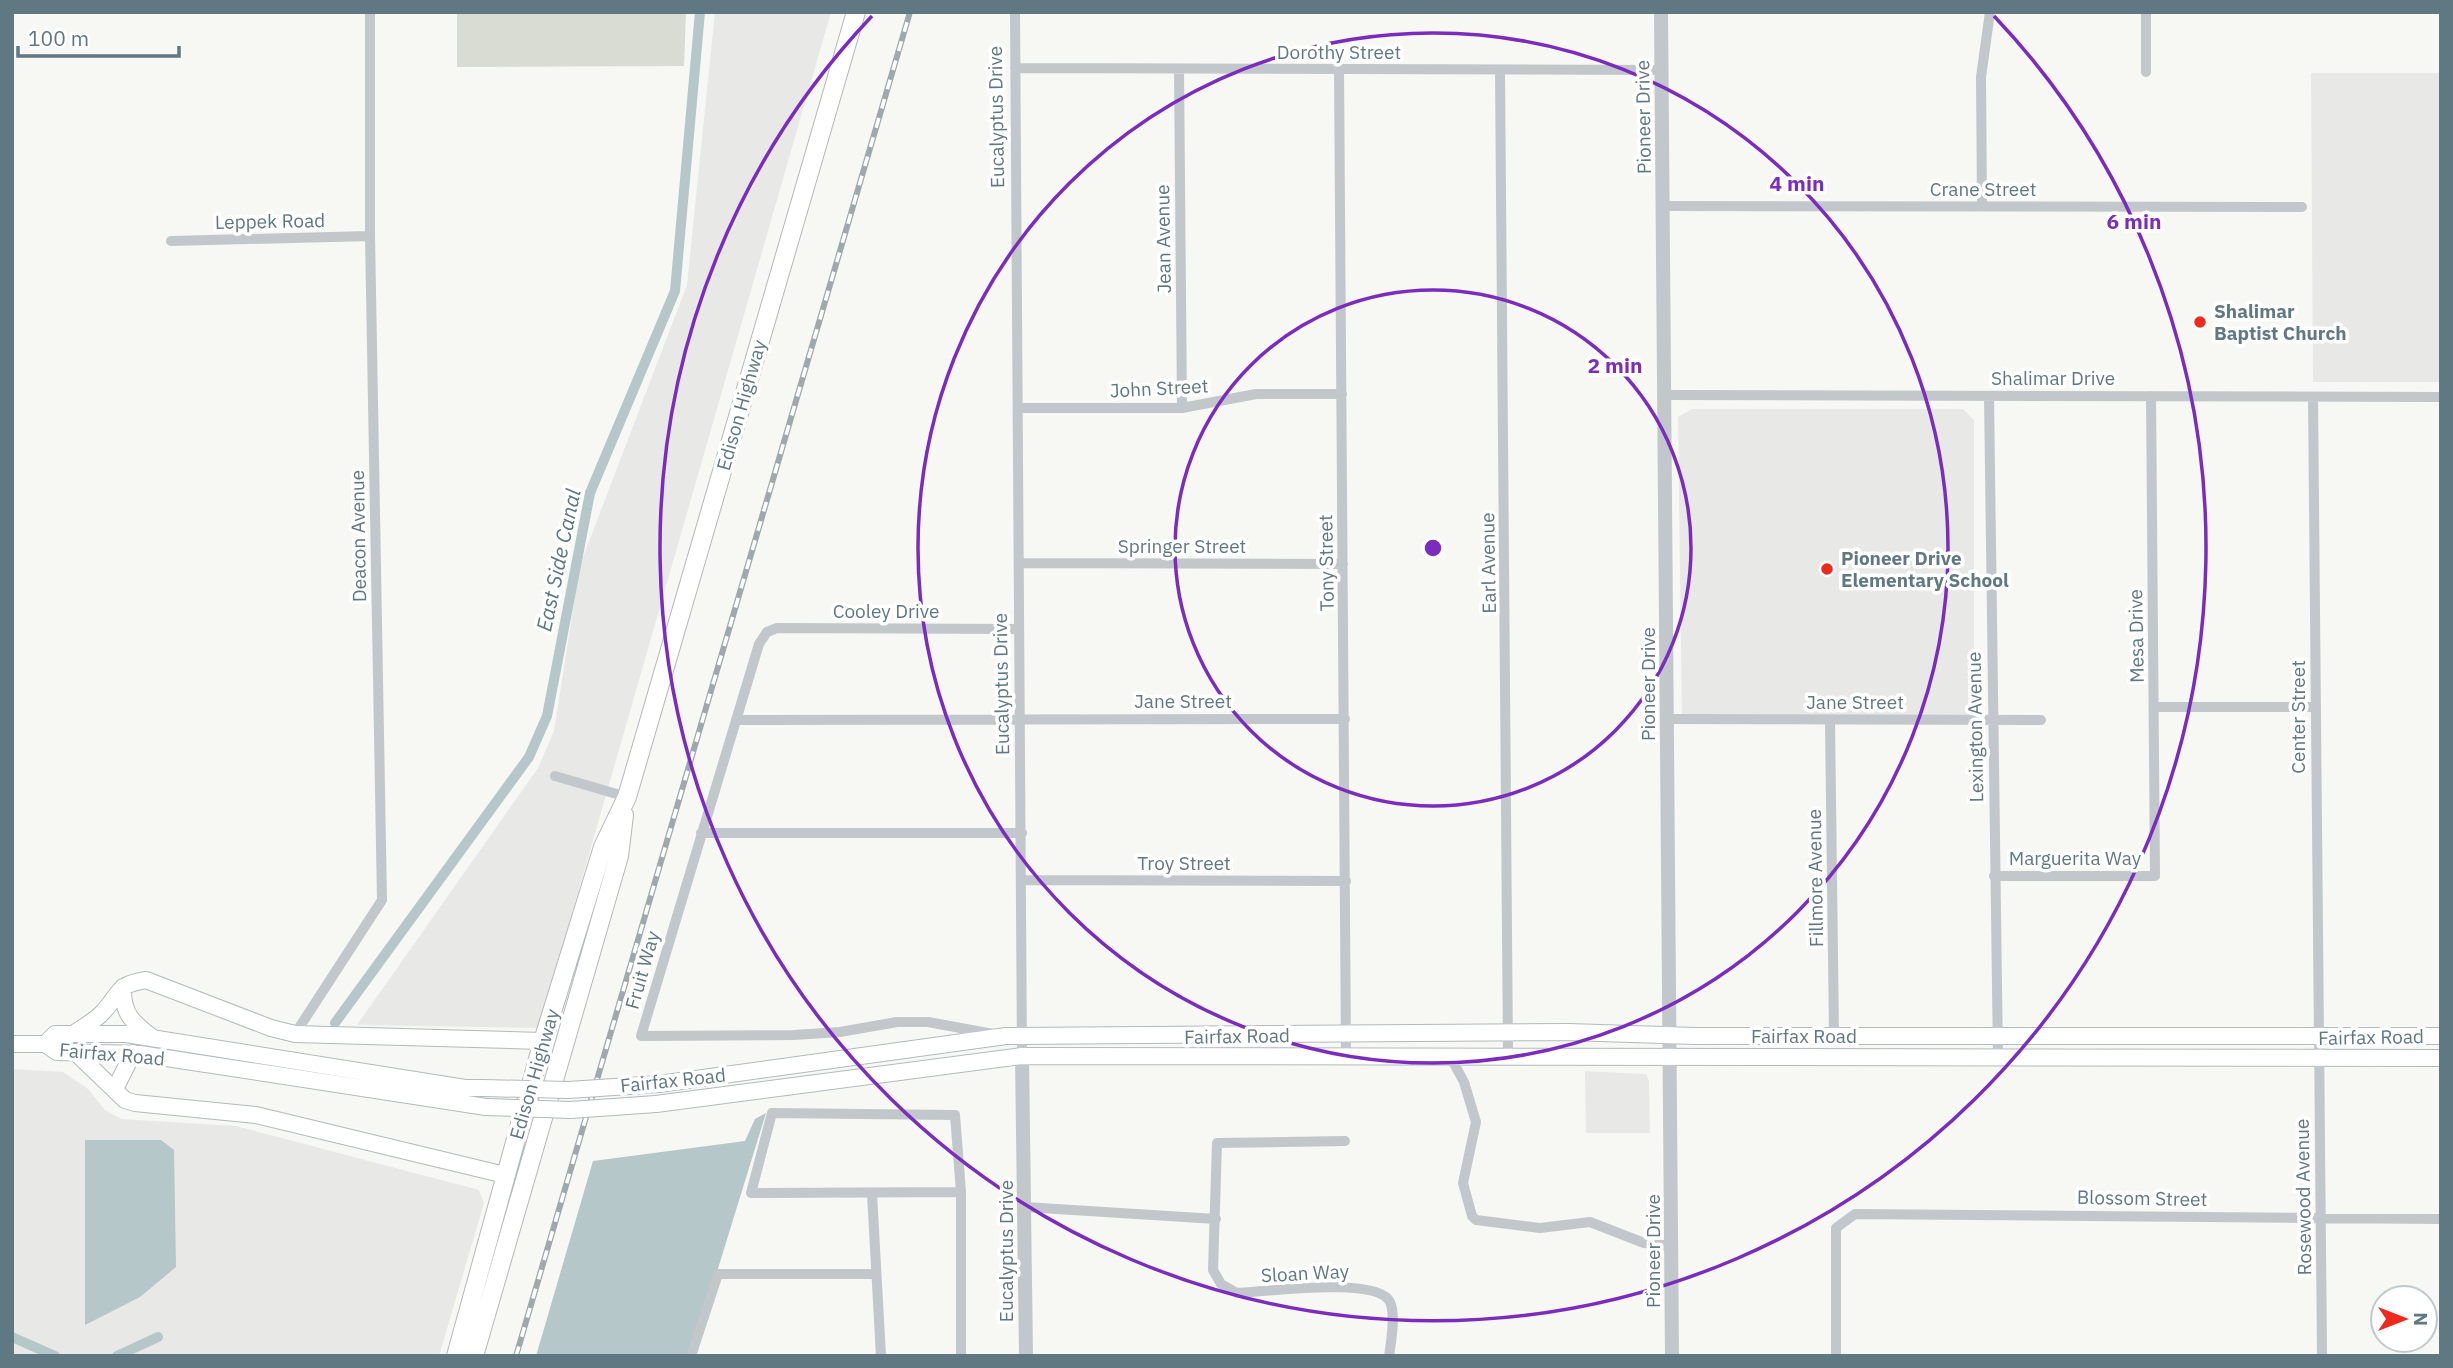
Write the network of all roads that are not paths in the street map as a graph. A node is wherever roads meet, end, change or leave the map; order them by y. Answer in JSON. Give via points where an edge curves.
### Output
{"nodes":[{"id":1,"x":370,"y":12,"type":"edge"},
{"id":2,"x":856,"y":12,"type":"edge"},
{"id":3,"x":1015,"y":12,"type":"edge"},
{"id":4,"x":1661,"y":12,"type":"edge"},
{"id":5,"x":1990,"y":12,"type":"edge"},
{"id":6,"x":2146,"y":12,"type":"edge"},
{"id":7,"x":1015,"y":68,"type":"junction"},
{"id":8,"x":1179,"y":69,"type":"junction"},
{"id":9,"x":1339,"y":69,"type":"junction"},
{"id":10,"x":1500,"y":70,"type":"junction"},
{"id":11,"x":1662,"y":70,"type":"junction"},
{"id":12,"x":2146,"y":72,"type":"dead end"},
{"id":13,"x":1663,"y":205,"type":"junction"},
{"id":14,"x":1982,"y":206,"type":"junction"},
{"id":15,"x":2302,"y":207,"type":"dead end"},
{"id":16,"x":370,"y":236,"type":"junction"},
{"id":17,"x":171,"y":240,"type":"dead end"},
{"id":18,"x":1342,"y":394,"type":"junction"},
{"id":19,"x":1665,"y":395,"type":"junction"},
{"id":20,"x":1989,"y":396,"type":"junction"},
{"id":21,"x":2151,"y":396,"type":"junction"},
{"id":22,"x":2313,"y":397,"type":"junction"},
{"id":23,"x":2441,"y":397,"type":"edge"},
{"id":24,"x":1018,"y":408,"type":"junction"},
{"id":25,"x":1182,"y":408,"type":"junction"},
{"id":26,"x":1020,"y":563,"type":"junction"},
{"id":27,"x":1343,"y":564,"type":"junction"},
{"id":28,"x":1019,"y":629,"type":"junction"},
{"id":29,"x":759,"y":644,"type":"joint"},
{"id":30,"x":2154,"y":707,"type":"junction"},
{"id":31,"x":2316,"y":707,"type":"junction"},
{"id":32,"x":1021,"y":718,"type":"junction"},
{"id":33,"x":1345,"y":719,"type":"junction"},
{"id":34,"x":1668,"y":719,"type":"junction"},
{"id":35,"x":736,"y":720,"type":"junction"},
{"id":36,"x":1830,"y":720,"type":"junction"},
{"id":37,"x":1992,"y":720,"type":"junction"},
{"id":38,"x":2041,"y":720,"type":"dead end"},
{"id":39,"x":555,"y":776,"type":"dead end"},
{"id":40,"x":626,"y":797,"type":"junction"},
{"id":41,"x":701,"y":833,"type":"junction"},
{"id":42,"x":1022,"y":833,"type":"junction"},
{"id":43,"x":1994,"y":876,"type":"junction"},
{"id":44,"x":2155,"y":876,"type":"joint"},
{"id":45,"x":1023,"y":880,"type":"junction"},
{"id":46,"x":1346,"y":881,"type":"junction"},
{"id":47,"x":124,"y":987,"type":"junction"},
{"id":48,"x":76,"y":1032,"type":"junction"},
{"id":49,"x":1509,"y":1032,"type":"junction"},
{"id":50,"x":295,"y":1034,"type":"junction"},
{"id":51,"x":1346,"y":1035,"type":"junction"},
{"id":52,"x":1670,"y":1036,"type":"junction"},
{"id":53,"x":1834,"y":1036,"type":"junction"},
{"id":54,"x":2441,"y":1036,"type":"edge"},
{"id":55,"x":1014,"y":1037,"type":"junction"},
{"id":56,"x":1998,"y":1037,"type":"junction"},
{"id":57,"x":2318,"y":1038,"type":"junction"},
{"id":58,"x":154,"y":1039,"type":"junction"},
{"id":59,"x":543,"y":1041,"type":"junction"},
{"id":60,"x":12,"y":1044,"type":"edge"},
{"id":61,"x":45,"y":1044,"type":"junction"},
{"id":62,"x":75,"y":1052,"type":"junction"},
{"id":63,"x":133,"y":1053,"type":"junction"},
{"id":64,"x":1022,"y":1056,"type":"junction"},
{"id":65,"x":1346,"y":1056,"type":"junction"},
{"id":66,"x":1450,"y":1056,"type":"junction"},
{"id":67,"x":1508,"y":1056,"type":"junction"},
{"id":68,"x":1670,"y":1056,"type":"junction"},
{"id":69,"x":1998,"y":1058,"type":"junction"},
{"id":70,"x":2318,"y":1058,"type":"junction"},
{"id":71,"x":2441,"y":1058,"type":"edge"},
{"id":72,"x":116,"y":1089,"type":"junction"},
{"id":73,"x":1345,"y":1141,"type":"dead end"},
{"id":74,"x":505,"y":1175,"type":"junction"},
{"id":75,"x":961,"y":1192,"type":"junction"},
{"id":76,"x":872,"y":1194,"type":"junction"},
{"id":77,"x":1025,"y":1207,"type":"junction"},
{"id":78,"x":1216,"y":1219,"type":"junction"},
{"id":79,"x":2321,"y":1219,"type":"junction"},
{"id":80,"x":2441,"y":1219,"type":"edge"},
{"id":81,"x":1671,"y":1246,"type":"junction"},
{"id":82,"x":876,"y":1274,"type":"junction"},
{"id":83,"x":456,"y":1356,"type":"edge"},
{"id":84,"x":474,"y":1356,"type":"edge"},
{"id":85,"x":691,"y":1356,"type":"edge"},
{"id":86,"x":881,"y":1356,"type":"edge"},
{"id":87,"x":961,"y":1356,"type":"edge"},
{"id":88,"x":1026,"y":1356,"type":"edge"},
{"id":89,"x":1389,"y":1356,"type":"edge"},
{"id":90,"x":1672,"y":1356,"type":"edge"},
{"id":91,"x":1836,"y":1356,"type":"edge"},
{"id":92,"x":2322,"y":1356,"type":"edge"}],
"edges":[{"from":1,"to":16,"type":"street","name":"Deacon Avenue"},
{"from":2,"to":40,"type":"main road","name":"Edison Highway"},
{"from":3,"to":7,"type":"street","name":"Eucalyptus Drive"},
{"from":4,"to":11,"type":"street","name":"Pioneer Drive"},
{"from":5,"to":14,"type":"street","via":[[1981,77]]},
{"from":6,"to":12,"type":"street"},
{"from":7,"to":8,"type":"street","name":"Dorothy Street"},
{"from":7,"to":24,"type":"street","name":"Eucalyptus Drive"},
{"from":8,"to":9,"type":"street","name":"Dorothy Street"},
{"from":8,"to":25,"type":"street","name":"Jean Avenue"},
{"from":9,"to":10,"type":"street","name":"Dorothy Street"},
{"from":9,"to":18,"type":"street","name":"Tony Street"},
{"from":10,"to":11,"type":"street","name":"Dorothy Street"},
{"from":10,"to":49,"type":"street","name":"Earl Avenue"},
{"from":11,"to":13,"type":"street","name":"Pioneer Drive"},
{"from":13,"to":14,"type":"street","name":"Crane Street"},
{"from":13,"to":19,"type":"street","name":"Pioneer Drive"},
{"from":14,"to":15,"type":"street","name":"Crane Street"},
{"from":16,"to":17,"type":"street","name":"Leppek Road"},
{"from":16,"to":50,"type":"street","name":"Deacon Avenue","via":[[382,900]]},
{"from":18,"to":25,"type":"street","name":"John Street","via":[[1256,394]]},
{"from":18,"to":27,"type":"street","name":"Tony Street"},
{"from":19,"to":20,"type":"street","name":"Shalimar Drive"},
{"from":19,"to":34,"type":"street","name":"Pioneer Drive"},
{"from":20,"to":21,"type":"street","name":"Shalimar Drive"},
{"from":20,"to":37,"type":"street","name":"Lexington Avenue"},
{"from":21,"to":22,"type":"street","name":"Shalimar Drive"},
{"from":21,"to":30,"type":"street","name":"Mesa Drive"},
{"from":22,"to":23,"type":"street","name":"Shalimar Drive"},
{"from":22,"to":31,"type":"street","name":"Center Street"},
{"from":24,"to":25,"type":"street","name":"John Street"},
{"from":24,"to":26,"type":"street","name":"Eucalyptus Drive"},
{"from":26,"to":27,"type":"street","name":"Springer Street"},
{"from":26,"to":28,"type":"street","name":"Eucalyptus Drive"},
{"from":27,"to":33,"type":"street","name":"Tony Street"},
{"from":28,"to":29,"type":"street","name":"Cooley Drive","via":[[777,628],[767,632]]},
{"from":28,"to":32,"type":"street","name":"Eucalyptus Drive"},
{"from":29,"to":35,"type":"street","name":"Fruit Way"},
{"from":30,"to":31,"type":"street"},
{"from":30,"to":44,"type":"street","name":"Mesa Drive"},
{"from":31,"to":57,"type":"street","name":"Center Street"},
{"from":32,"to":33,"type":"street","name":"Jane Street"},
{"from":32,"to":35,"type":"street","name":"Jane Street"},
{"from":32,"to":42,"type":"street","name":"Eucalyptus Drive"},
{"from":33,"to":46,"type":"street","name":"Tony Street"},
{"from":34,"to":36,"type":"street","name":"Jane Street"},
{"from":34,"to":52,"type":"street","name":"Pioneer Drive"},
{"from":35,"to":41,"type":"street","name":"Fruit Way"},
{"from":36,"to":37,"type":"street","name":"Jane Street"},
{"from":36,"to":53,"type":"street","name":"Fillmore Avenue"},
{"from":37,"to":38,"type":"street","name":"Jane Street"},
{"from":37,"to":43,"type":"street","name":"Lexington Avenue"},
{"from":39,"to":40,"type":"street"},
{"from":40,"to":59,"type":"main road","name":"Edison Highway","via":[[603,847]]},
{"from":40,"to":84,"type":"main road","name":"Edison Highway","via":[[620,856]]},
{"from":41,"to":42,"type":"street"},
{"from":41,"to":55,"type":"street","name":"Fruit Way","via":[[641,1036],[794,1035],[928,1022]]},
{"from":42,"to":45,"type":"street","name":"Eucalyptus Drive"},
{"from":43,"to":44,"type":"street","name":"Marguerita Way"},
{"from":43,"to":56,"type":"street","name":"Lexington Avenue"},
{"from":45,"to":46,"type":"street","name":"Troy Street"},
{"from":45,"to":55,"type":"street","name":"Eucalyptus Drive"},
{"from":46,"to":51,"type":"street","name":"Tony Street"},
{"from":47,"to":48,"type":"main road","via":[[104,1011]]},
{"from":47,"to":50,"type":"main road","via":[[146,980],[157,983]]},
{"from":47,"to":58,"type":"main road","via":[[124,1009],[129,1018]]},
{"from":48,"to":58,"type":"main road","name":"Fairfax Road"},
{"from":48,"to":61,"type":"main road","name":"Fairfax Road","via":[[55,1034]]},
{"from":49,"to":51,"type":"main road","name":"Fairfax Road"},
{"from":49,"to":52,"type":"main road","name":"Fairfax Road"},
{"from":49,"to":67,"type":"street","name":"Earl Avenue"},
{"from":50,"to":59,"type":"main road"},
{"from":51,"to":55,"type":"main road","name":"Fairfax Road"},
{"from":51,"to":65,"type":"street","name":"Tony Street"},
{"from":52,"to":53,"type":"main road","name":"Fairfax Road"},
{"from":52,"to":68,"type":"street","name":"Pioneer Drive"},
{"from":53,"to":56,"type":"main road","name":"Fairfax Road"},
{"from":54,"to":57,"type":"main road","name":"Fairfax Road"},
{"from":55,"to":58,"type":"main road","name":"Fairfax Road","bridge":true,"via":[[659,1084],[569,1090],[465,1088]]},
{"from":55,"to":64,"type":"street","name":"Eucalyptus Drive"},
{"from":56,"to":57,"type":"main road","name":"Fairfax Road"},
{"from":56,"to":69,"type":"street","name":"Lexington Avenue"},
{"from":57,"to":70,"type":"street","name":"Rosewood Avenue"},
{"from":59,"to":74,"type":"main road","name":"Edison Highway"},
{"from":60,"to":61,"type":"main road","name":"Fairfax Road"},
{"from":61,"to":62,"type":"main road","name":"Fairfax Road","via":[[57,1052]]},
{"from":62,"to":63,"type":"main road","name":"Fairfax Road"},
{"from":62,"to":72,"type":"main road"},
{"from":63,"to":64,"type":"main road","name":"Fairfax Road","bridge":true,"via":[[486,1107],[570,1110],[656,1104]]},
{"from":63,"to":72,"type":"main road"},
{"from":64,"to":65,"type":"main road","name":"Fairfax Road"},
{"from":64,"to":77,"type":"street","name":"Eucalyptus Drive"},
{"from":65,"to":66,"type":"main road","name":"Fairfax Road"},
{"from":66,"to":67,"type":"main road","name":"Fairfax Road"},
{"from":66,"to":81,"type":"street","via":[[1476,1122],[1463,1183],[1476,1220],[1540,1228],[1590,1222],[1644,1243]]},
{"from":67,"to":68,"type":"main road","name":"Fairfax Road"},
{"from":68,"to":69,"type":"main road","name":"Fairfax Road"},
{"from":68,"to":81,"type":"street","name":"Pioneer Drive"},
{"from":69,"to":70,"type":"main road","name":"Fairfax Road"},
{"from":70,"to":71,"type":"main road","name":"Fairfax Road"},
{"from":70,"to":79,"type":"street","name":"Rosewood Avenue"},
{"from":72,"to":74,"type":"main road","via":[[125,1100],[135,1103],[256,1115]]},
{"from":73,"to":78,"type":"street","via":[[1217,1143]]},
{"from":74,"to":83,"type":"main road","name":"Edison Highway"},
{"from":75,"to":76,"type":"street"},
{"from":75,"to":76,"type":"street","via":[[955,1115],[772,1113],[751,1193]]},
{"from":75,"to":87,"type":"street"},
{"from":76,"to":82,"type":"street"},
{"from":77,"to":78,"type":"street"},
{"from":77,"to":88,"type":"street","name":"Eucalyptus Drive"},
{"from":78,"to":89,"type":"street","name":"Sloan Way","via":[[1213,1270],[1221,1284],[1237,1293],[1374,1290],[1390,1301]]},
{"from":79,"to":80,"type":"street","name":"Blossom Street"},
{"from":79,"to":91,"type":"street","name":"Blossom Street","via":[[1855,1214],[1836,1228]]},
{"from":79,"to":92,"type":"street","name":"Rosewood Avenue"},
{"from":81,"to":90,"type":"street","name":"Pioneer Drive"},
{"from":82,"to":85,"type":"street","via":[[718,1274]]},
{"from":82,"to":86,"type":"street"}]}
